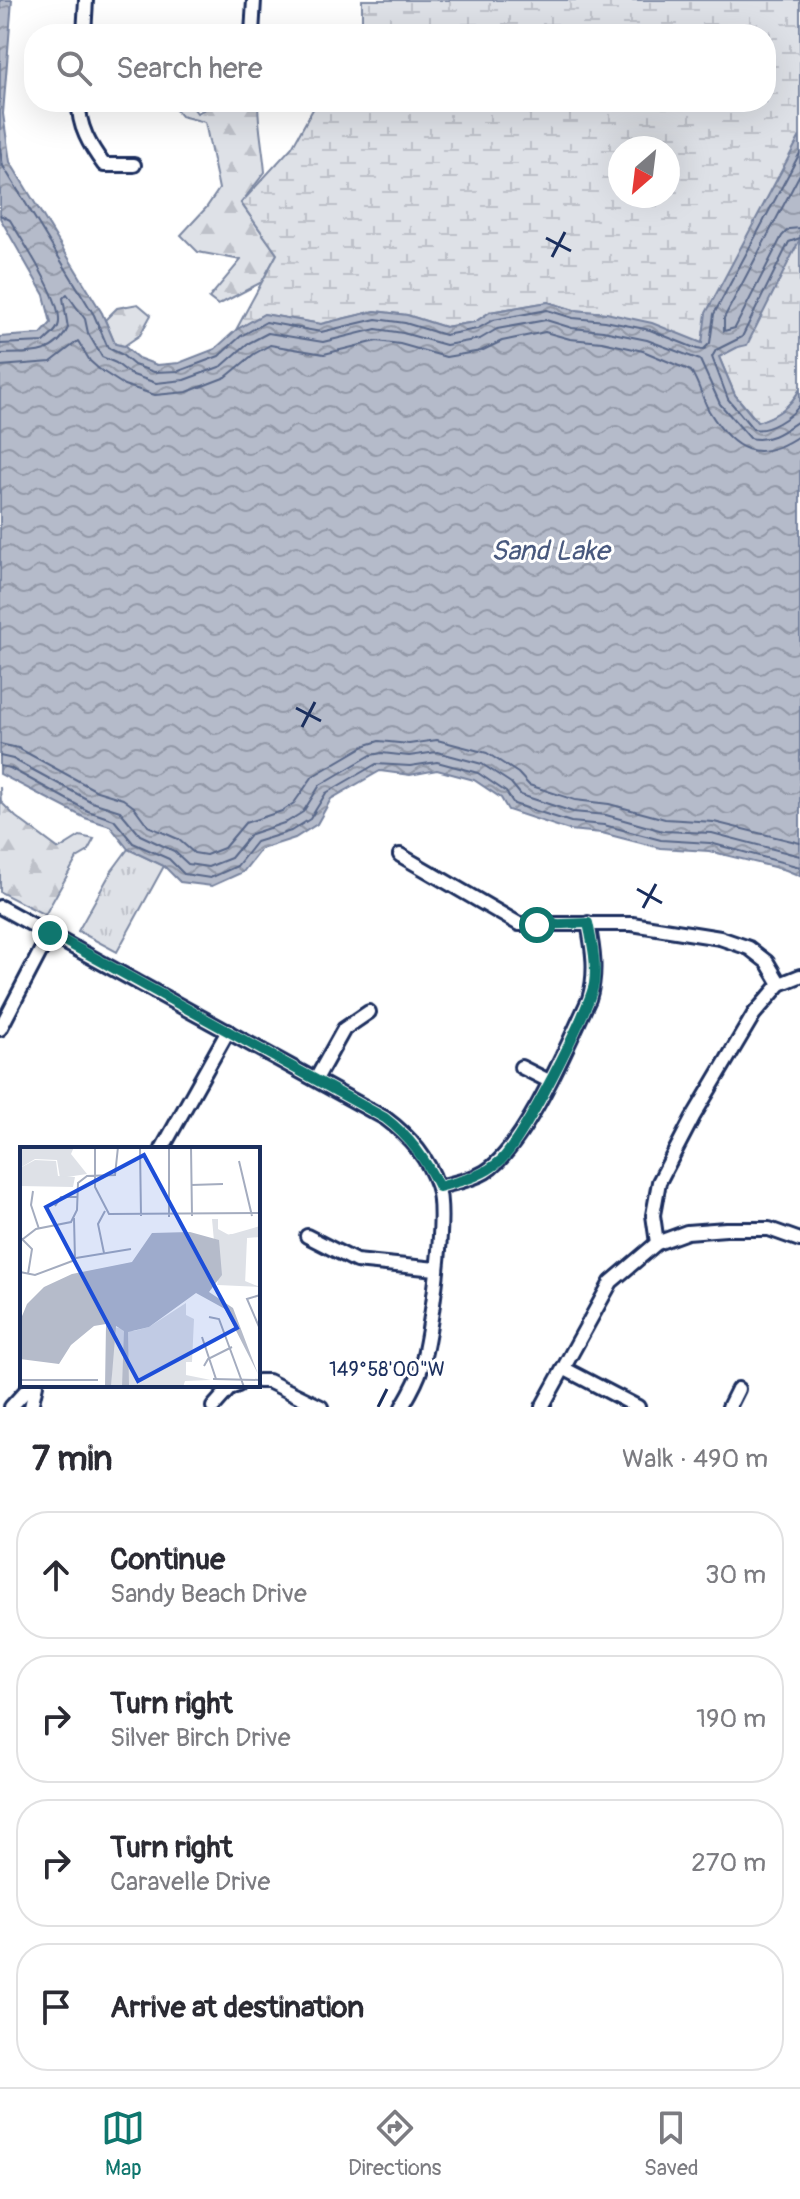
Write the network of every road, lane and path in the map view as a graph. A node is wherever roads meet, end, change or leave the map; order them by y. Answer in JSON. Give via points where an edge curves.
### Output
{"nodes":[{"id":1,"x":86,"y":0,"type":"edge"},
{"id":2,"x":254,"y":0,"type":"edge"},
{"id":3,"x":85,"y":24,"type":"edge"},
{"id":4,"x":253,"y":24,"type":"edge"},
{"id":5,"x":79,"y":112,"type":"edge"},
{"id":6,"x":134,"y":165,"type":"dead end"},
{"id":7,"x":400,"y":855,"type":"dead end"},
{"id":8,"x":0,"y":907,"type":"edge"},
{"id":9,"x":588,"y":923,"type":"junction"},
{"id":10,"x":50,"y":933,"type":"junction"},
{"id":11,"x":800,"y":976,"type":"edge"},
{"id":12,"x":780,"y":984,"type":"junction"},
{"id":13,"x":369,"y":1012,"type":"dead end"},
{"id":14,"x":0,"y":1029,"type":"edge"},
{"id":15,"x":228,"y":1031,"type":"junction"},
{"id":16,"x":521,"y":1067,"type":"dead end"},
{"id":17,"x":316,"y":1079,"type":"junction"},
{"id":18,"x":549,"y":1081,"type":"junction"},
{"id":19,"x":163,"y":1147,"type":"edge"},
{"id":20,"x":439,"y":1187,"type":"junction"},
{"id":21,"x":307,"y":1236,"type":"dead end"},
{"id":22,"x":800,"y":1240,"type":"edge"},
{"id":23,"x":657,"y":1243,"type":"junction"},
{"id":24,"x":436,"y":1269,"type":"junction"},
{"id":25,"x":565,"y":1369,"type":"junction"},
{"id":26,"x":260,"y":1381,"type":"edge"},
{"id":27,"x":32,"y":1387,"type":"edge"},
{"id":28,"x":34,"y":1387,"type":"edge"},
{"id":29,"x":233,"y":1387,"type":"edge"},
{"id":30,"x":738,"y":1389,"type":"dead end"},
{"id":31,"x":11,"y":1407,"type":"edge"},
{"id":32,"x":31,"y":1407,"type":"edge"},
{"id":33,"x":213,"y":1407,"type":"edge"},
{"id":34,"x":321,"y":1407,"type":"edge"},
{"id":35,"x":402,"y":1407,"type":"edge"},
{"id":36,"x":542,"y":1407,"type":"edge"},
{"id":37,"x":638,"y":1407,"type":"edge"},
{"id":38,"x":729,"y":1407,"type":"edge"}],
"edges":[{"from":1,"to":3,"type":"street"},
{"from":2,"to":4,"type":"street"},
{"from":5,"to":6,"type":"street","via":[[89,144],[104,165]]},
{"from":7,"to":9,"type":"street","via":[[519,924]]},
{"from":8,"to":10,"type":"street"},
{"from":9,"to":12,"type":"street","via":[[720,938],[749,948],[767,962]]},
{"from":9,"to":18,"type":"street","via":[[594,983]]},
{"from":10,"to":14,"type":"street"},
{"from":10,"to":15,"type":"street"},
{"from":11,"to":12,"type":"street"},
{"from":12,"to":23,"type":"street","via":[[754,1014],[659,1182],[653,1215]]},
{"from":13,"to":17,"type":"street","via":[[344,1029]]},
{"from":15,"to":17,"type":"street"},
{"from":15,"to":19,"type":"street"},
{"from":16,"to":18,"type":"street"},
{"from":17,"to":20,"type":"street","via":[[400,1129],[424,1157]]},
{"from":18,"to":20,"type":"street","via":[[499,1162],[483,1174]]},
{"from":20,"to":24,"type":"street"},
{"from":21,"to":24,"type":"street","via":[[356,1261]]},
{"from":22,"to":23,"type":"street","via":[[769,1229],[726,1229],[687,1232]]},
{"from":23,"to":25,"type":"street","via":[[611,1282]]},
{"from":24,"to":35,"type":"street","via":[[421,1368]]},
{"from":25,"to":36,"type":"street"},
{"from":25,"to":37,"type":"street"},
{"from":26,"to":34,"type":"street"},
{"from":27,"to":31,"type":"street"},
{"from":28,"to":32,"type":"street"},
{"from":29,"to":33,"type":"street"},
{"from":30,"to":38,"type":"street"}]}
